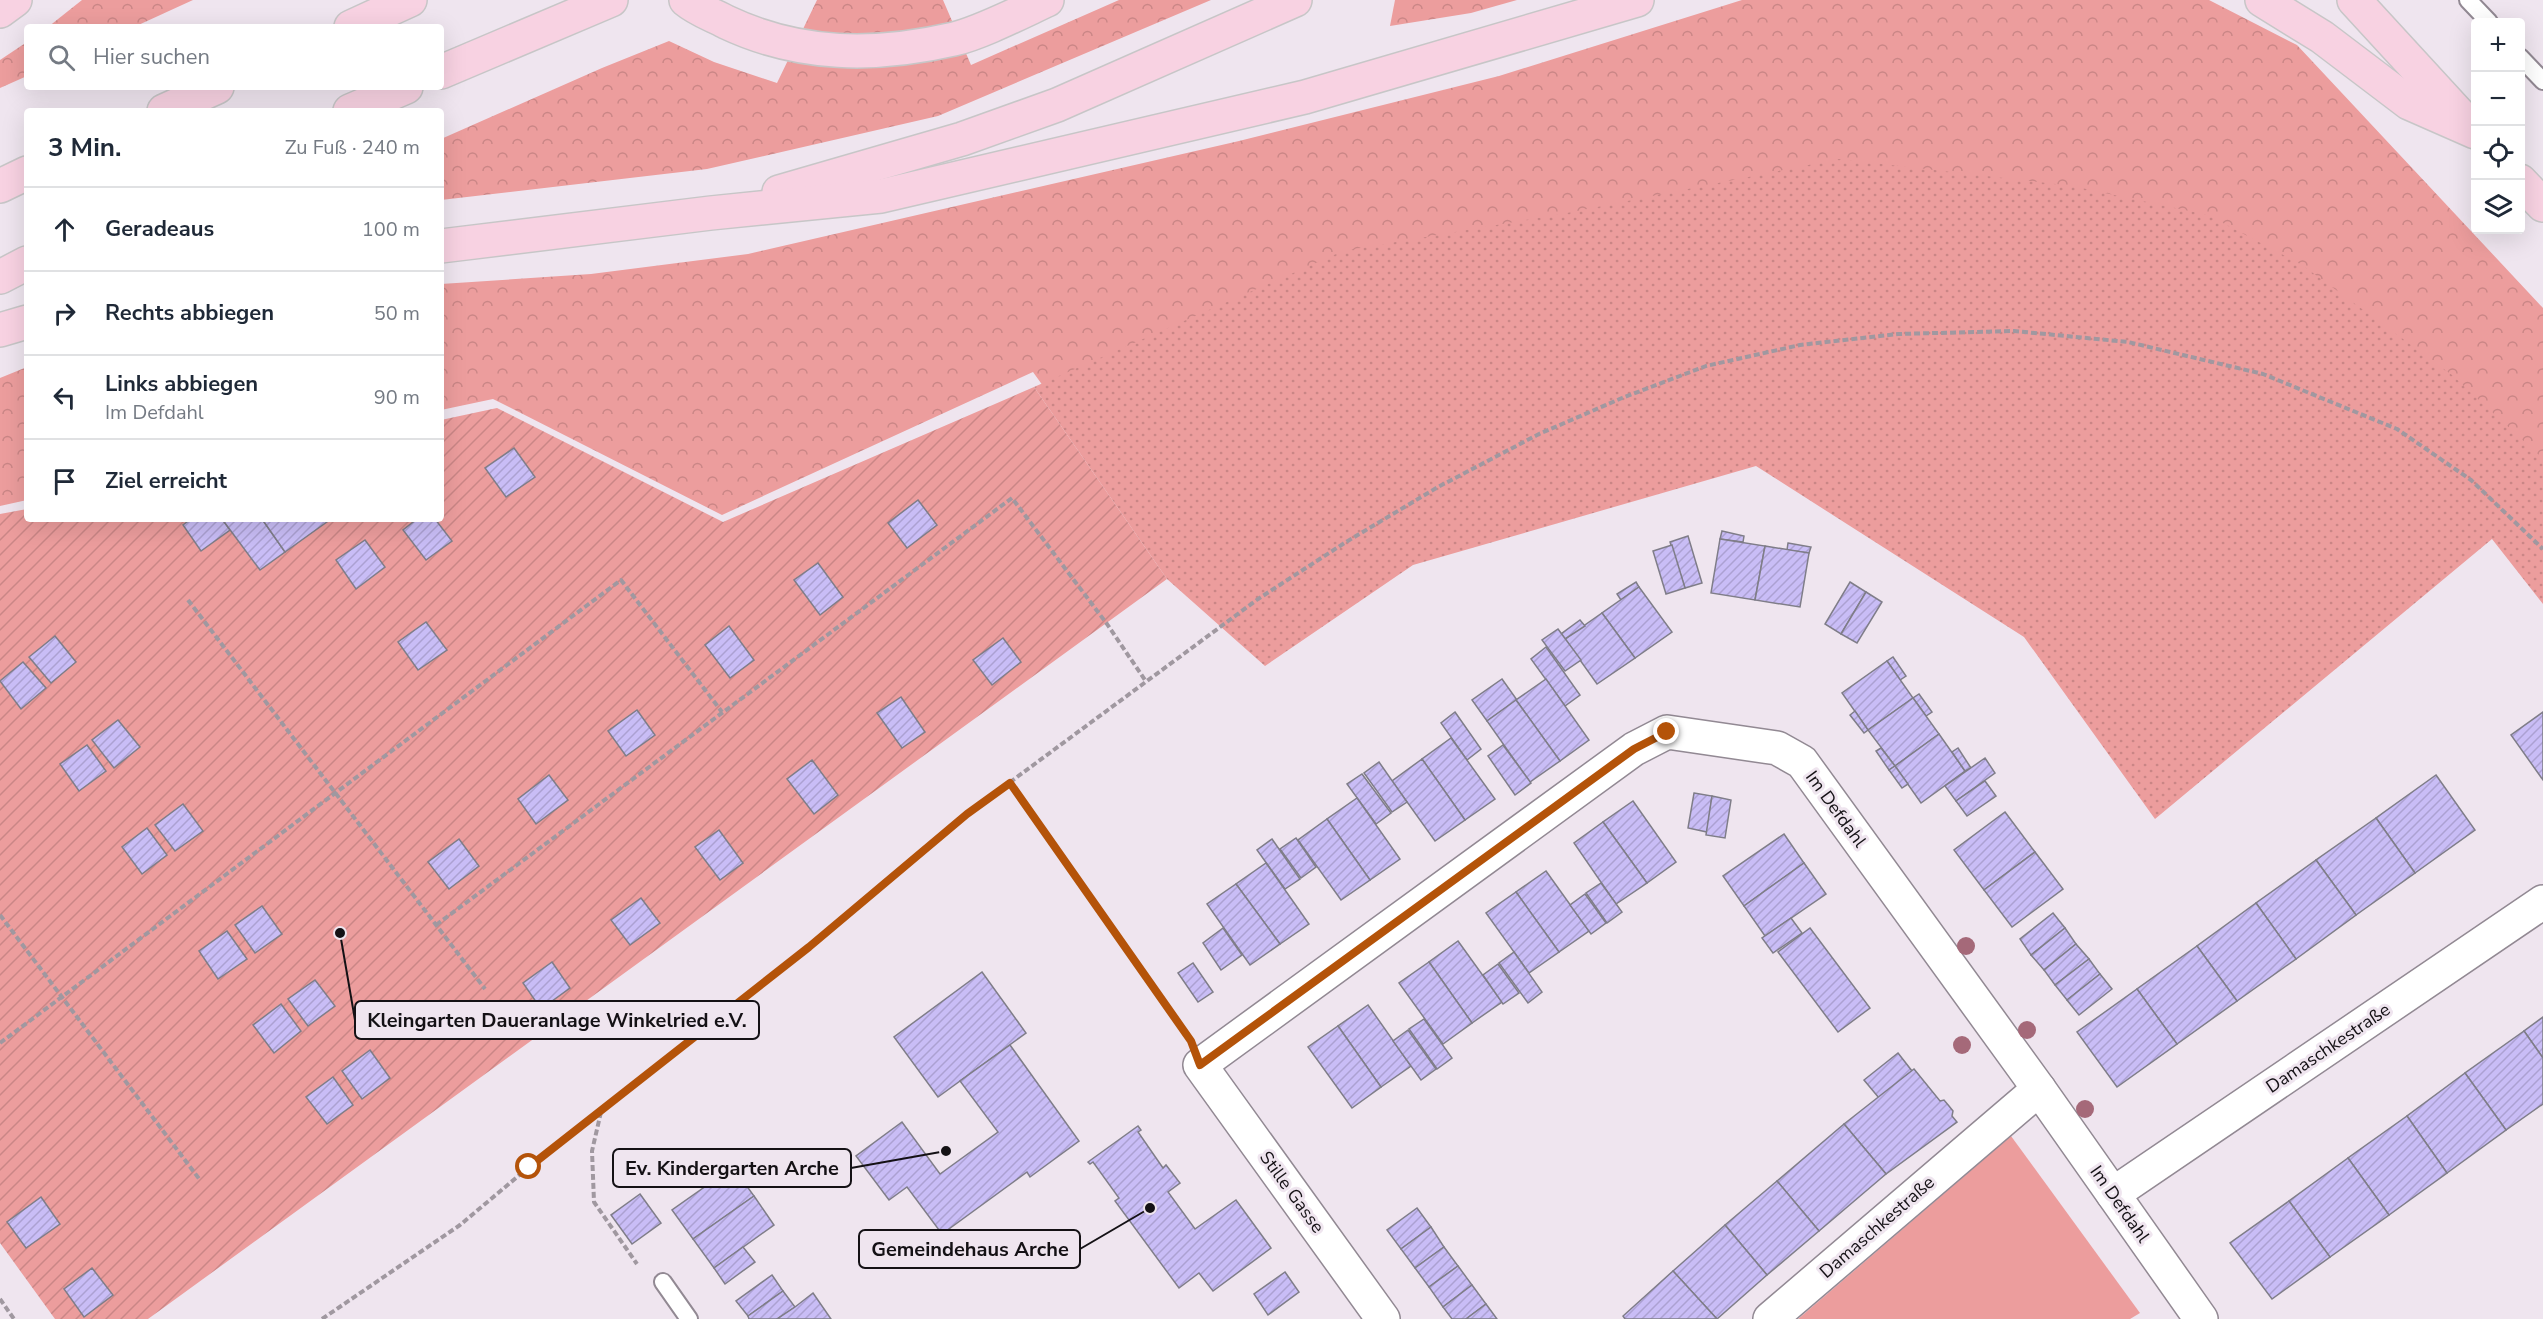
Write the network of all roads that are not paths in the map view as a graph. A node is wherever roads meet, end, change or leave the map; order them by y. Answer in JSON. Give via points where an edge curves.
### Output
{"nodes":[{"id":1,"x":15,"y":0,"type":"edge"},
{"id":2,"x":410,"y":0,"type":"edge"},
{"id":3,"x":611,"y":0,"type":"edge"},
{"id":4,"x":686,"y":0,"type":"edge"},
{"id":5,"x":1047,"y":0,"type":"edge"},
{"id":6,"x":1295,"y":0,"type":"edge"},
{"id":7,"x":1638,"y":0,"type":"edge"},
{"id":8,"x":2262,"y":0,"type":"edge"},
{"id":9,"x":2354,"y":0,"type":"edge"},
{"id":10,"x":2468,"y":0,"type":"edge"},
{"id":11,"x":0,"y":11,"type":"edge"},
{"id":12,"x":2485,"y":18,"type":"edge"},
{"id":13,"x":358,"y":24,"type":"edge"},
{"id":14,"x":2525,"y":62,"type":"edge"},
{"id":15,"x":444,"y":71,"type":"edge"},
{"id":16,"x":2543,"y":81,"type":"edge"},
{"id":17,"x":211,"y":90,"type":"edge"},
{"id":18,"x":399,"y":90,"type":"edge"},
{"id":19,"x":171,"y":108,"type":"edge"},
{"id":20,"x":357,"y":108,"type":"edge"},
{"id":21,"x":2471,"y":128,"type":"edge"},
{"id":22,"x":2471,"y":130,"type":"edge"},
{"id":23,"x":24,"y":174,"type":"edge"},
{"id":24,"x":0,"y":186,"type":"edge"},
{"id":25,"x":2525,"y":186,"type":"edge"},
{"id":26,"x":2543,"y":205,"type":"edge"},
{"id":27,"x":711,"y":213,"type":"junction"},
{"id":28,"x":444,"y":246,"type":"edge"},
{"id":29,"x":24,"y":265,"type":"edge"},
{"id":30,"x":0,"y":277,"type":"edge"},
{"id":31,"x":24,"y":323,"type":"edge"},
{"id":32,"x":0,"y":330,"type":"edge"},
{"id":33,"x":2543,"y":902,"type":"edge"},
{"id":34,"x":1200,"y":1065,"type":"joint"},
{"id":35,"x":2039,"y":1089,"type":"junction"},
{"id":36,"x":2113,"y":1194,"type":"junction"},
{"id":37,"x":663,"y":1282,"type":"road end"},
{"id":38,"x":2196,"y":1317,"type":"edge"},
{"id":39,"x":689,"y":1319,"type":"edge"},
{"id":40,"x":1383,"y":1319,"type":"edge"},
{"id":41,"x":1770,"y":1319,"type":"edge"}],
"edges":[{"from":1,"to":11,"type":"highway"},
{"from":2,"to":13,"type":"highway"},
{"from":3,"to":15,"type":"highway"},
{"from":4,"to":5,"type":"highway","via":[[742,30],[795,46],[862,53],[956,39]]},
{"from":6,"to":27,"type":"highway","via":[[1057,105],[962,139]]},
{"from":7,"to":27,"type":"highway","via":[[1305,97],[893,194]]},
{"from":8,"to":22,"type":"highway","via":[[2322,37],[2409,103]]},
{"from":9,"to":21,"type":"highway"},
{"from":10,"to":12,"type":"lane"},
{"from":14,"to":16,"type":"lane"},
{"from":17,"to":19,"type":"highway"},
{"from":18,"to":20,"type":"highway"},
{"from":23,"to":24,"type":"highway"},
{"from":25,"to":26,"type":"highway"},
{"from":27,"to":28,"type":"highway"},
{"from":29,"to":30,"type":"highway"},
{"from":31,"to":32,"type":"highway"},
{"from":33,"to":36,"type":"street","name":"Damaschkestraße"},
{"from":34,"to":35,"type":"street","name":"Im Defdahl","via":[[1634,749],[1667,732],[1777,748],[1802,762]]},
{"from":34,"to":40,"type":"street","name":"Stille Gasse"},
{"from":35,"to":36,"type":"street","name":"Im Defdahl"},
{"from":35,"to":41,"type":"street","name":"Damaschkestraße"},
{"from":36,"to":38,"type":"street","name":"Im Defdahl"},
{"from":37,"to":39,"type":"lane"}]}
